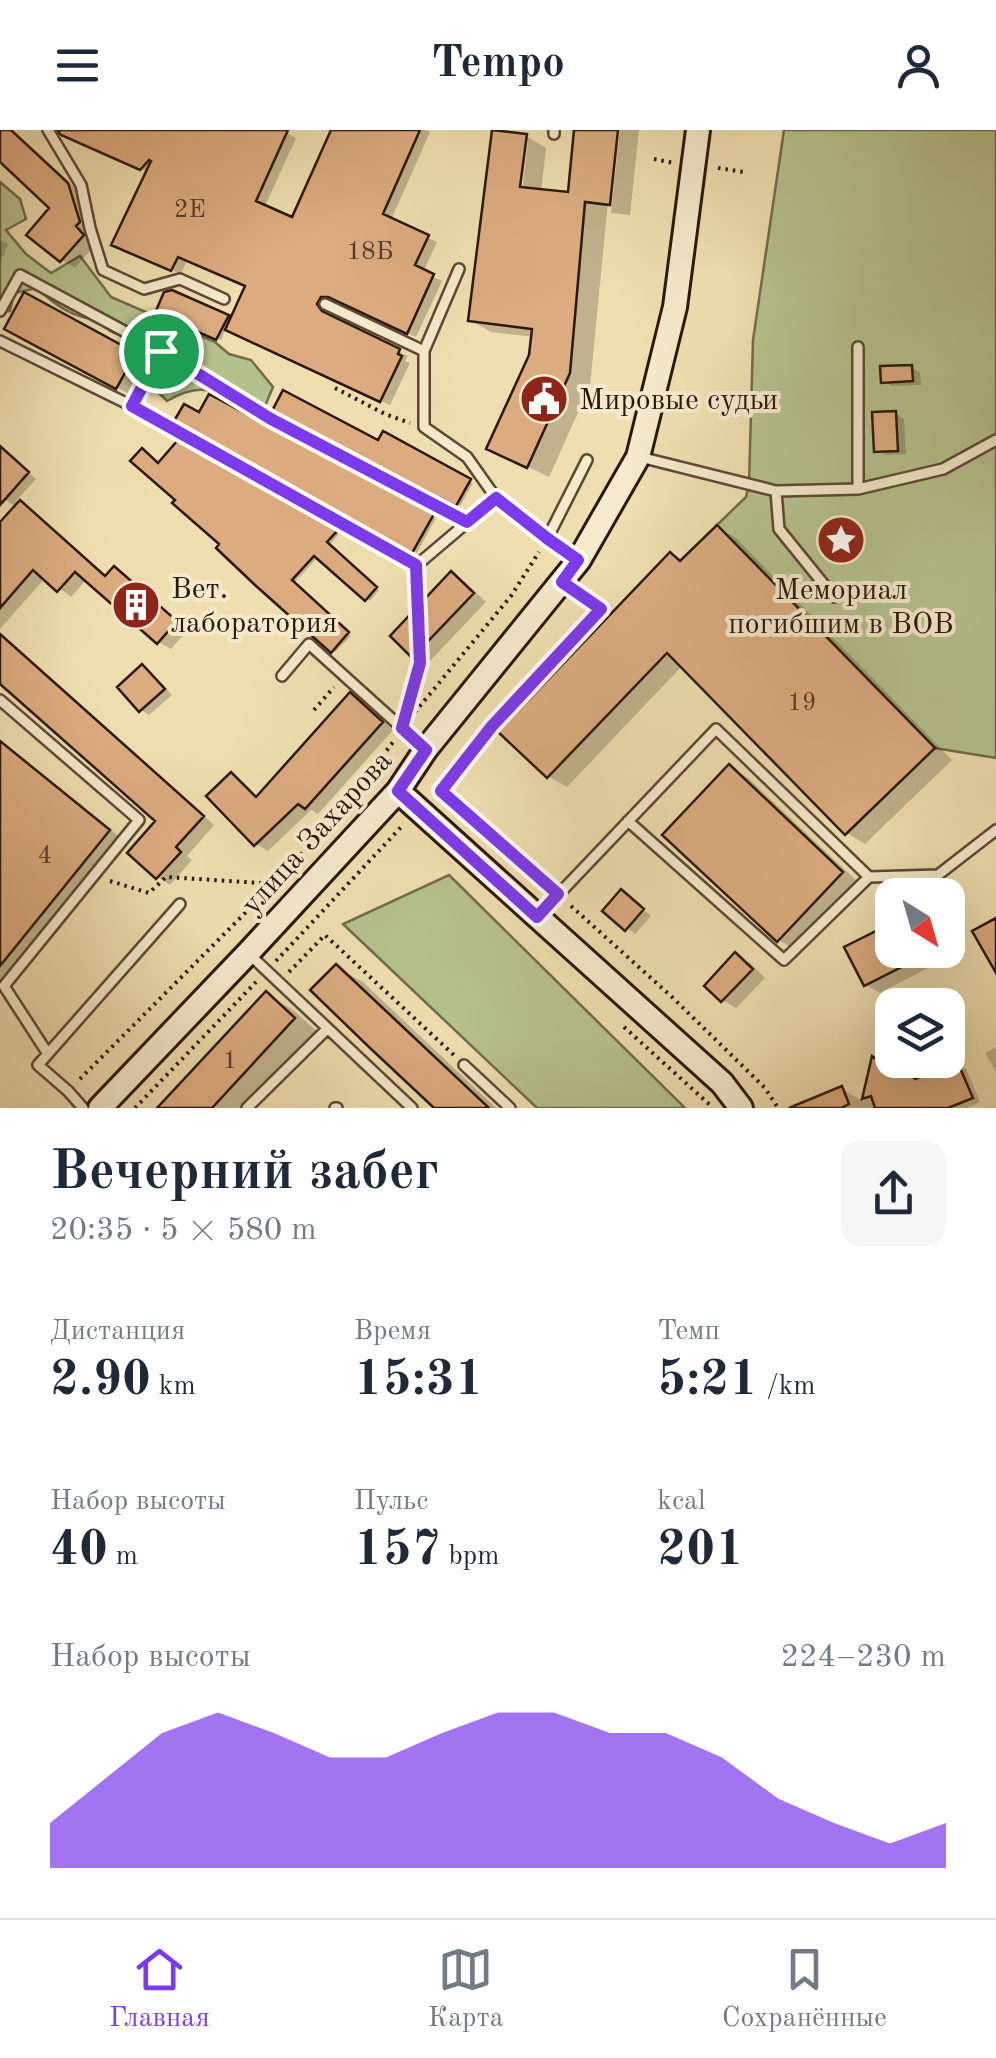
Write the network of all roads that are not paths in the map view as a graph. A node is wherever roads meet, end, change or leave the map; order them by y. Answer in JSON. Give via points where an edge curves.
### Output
{"nodes":[{"id":1,"x":48,"y":130,"type":"edge"},
{"id":2,"x":698,"y":130,"type":"edge"},
{"id":3,"x":460,"y":269,"type":"dead end"},
{"id":4,"x":224,"y":299,"type":"dead end"},
{"id":5,"x":325,"y":304,"type":"dead end"},
{"id":6,"x":0,"y":312,"type":"edge"},
{"id":7,"x":0,"y":341,"type":"edge"},
{"id":8,"x":858,"y":348,"type":"dead end"},
{"id":9,"x":424,"y":351,"type":"junction"},
{"id":10,"x":271,"y":419,"type":"road end"},
{"id":11,"x":163,"y":424,"type":"dead end"},
{"id":12,"x":996,"y":440,"type":"edge"},
{"id":13,"x":638,"y":457,"type":"junction"},
{"id":14,"x":587,"y":460,"type":"dead end"},
{"id":15,"x":858,"y":489,"type":"junction"},
{"id":16,"x":776,"y":491,"type":"junction"},
{"id":17,"x":496,"y":498,"type":"junction"},
{"id":18,"x":467,"y":522,"type":"junction"},
{"id":19,"x":548,"y":539,"type":"junction"},
{"id":20,"x":578,"y":560,"type":"junction"},
{"id":21,"x":562,"y":582,"type":"junction"},
{"id":22,"x":834,"y":597,"type":"dead end"},
{"id":23,"x":601,"y":609,"type":"road end"},
{"id":24,"x":282,"y":676,"type":"dead end"},
{"id":25,"x":0,"y":700,"type":"edge"},
{"id":26,"x":426,"y":750,"type":"junction"},
{"id":27,"x":398,"y":791,"type":"junction"},
{"id":28,"x":628,"y":821,"type":"junction"},
{"id":29,"x":996,"y":830,"type":"edge"},
{"id":30,"x":869,"y":877,"type":"junction"},
{"id":31,"x":180,"y":904,"type":"dead end"},
{"id":32,"x":537,"y":917,"type":"junction"},
{"id":33,"x":248,"y":953,"type":"junction"},
{"id":34,"x":327,"y":1029,"type":"junction"},
{"id":35,"x":48,"y":1054,"type":"junction"},
{"id":36,"x":464,"y":1064,"type":"road end"},
{"id":37,"x":83,"y":1108,"type":"edge"},
{"id":38,"x":100,"y":1108,"type":"edge"},
{"id":39,"x":247,"y":1108,"type":"edge"},
{"id":40,"x":412,"y":1108,"type":"edge"},
{"id":41,"x":510,"y":1108,"type":"edge"},
{"id":42,"x":741,"y":1108,"type":"edge"}],
"edges":[{"from":1,"to":4,"type":"lane","via":[[81,185],[103,270],[144,289],[180,279]]},
{"from":2,"to":13,"type":"main road","name":"улица Захарова","via":[[675,307]]},
{"from":3,"to":9,"type":"lane"},
{"from":5,"to":9,"type":"lane"},
{"from":6,"to":7,"type":"lane","via":[[20,275],[161,351],[132,406]]},
{"from":8,"to":15,"type":"lane"},
{"from":9,"to":17,"type":"lane","via":[[424,428],[466,457]]},
{"from":10,"to":18,"type":"lane"},
{"from":11,"to":18,"type":"lane","via":[[416,565]]},
{"from":12,"to":15,"type":"lane","via":[[943,469]]},
{"from":13,"to":16,"type":"lane"},
{"from":13,"to":20,"type":"main road","name":"улица Захарова"},
{"from":14,"to":19,"type":"lane"},
{"from":15,"to":16,"type":"lane"},
{"from":16,"to":22,"type":"lane","via":[[779,529]]},
{"from":17,"to":18,"type":"lane"},
{"from":17,"to":19,"type":"lane"},
{"from":19,"to":20,"type":"lane"},
{"from":20,"to":21,"type":"main road","name":"улица Захарова"},
{"from":21,"to":23,"type":"lane"},
{"from":21,"to":26,"type":"main road","name":"улица Захарова"},
{"from":24,"to":26,"type":"lane","via":[[309,644]]},
{"from":25,"to":35,"type":"lane","via":[[139,820],[4,986]]},
{"from":26,"to":27,"type":"main road","name":"улица Захарова"},
{"from":27,"to":32,"type":"main road"},
{"from":27,"to":33,"type":"main road","name":"улица Захарова"},
{"from":28,"to":30,"type":"lane","via":[[784,960]]},
{"from":28,"to":30,"type":"lane","via":[[716,729]]},
{"from":28,"to":32,"type":"lane"},
{"from":29,"to":30,"type":"lane","via":[[938,875]]},
{"from":31,"to":35,"type":"lane"},
{"from":32,"to":42,"type":"main road","via":[[722,1083]]},
{"from":33,"to":34,"type":"lane"},
{"from":33,"to":38,"type":"main road","name":"улица Захарова"},
{"from":34,"to":39,"type":"lane"},
{"from":34,"to":40,"type":"lane"},
{"from":35,"to":37,"type":"lane","via":[[38,1065]]},
{"from":36,"to":41,"type":"lane"}]}
